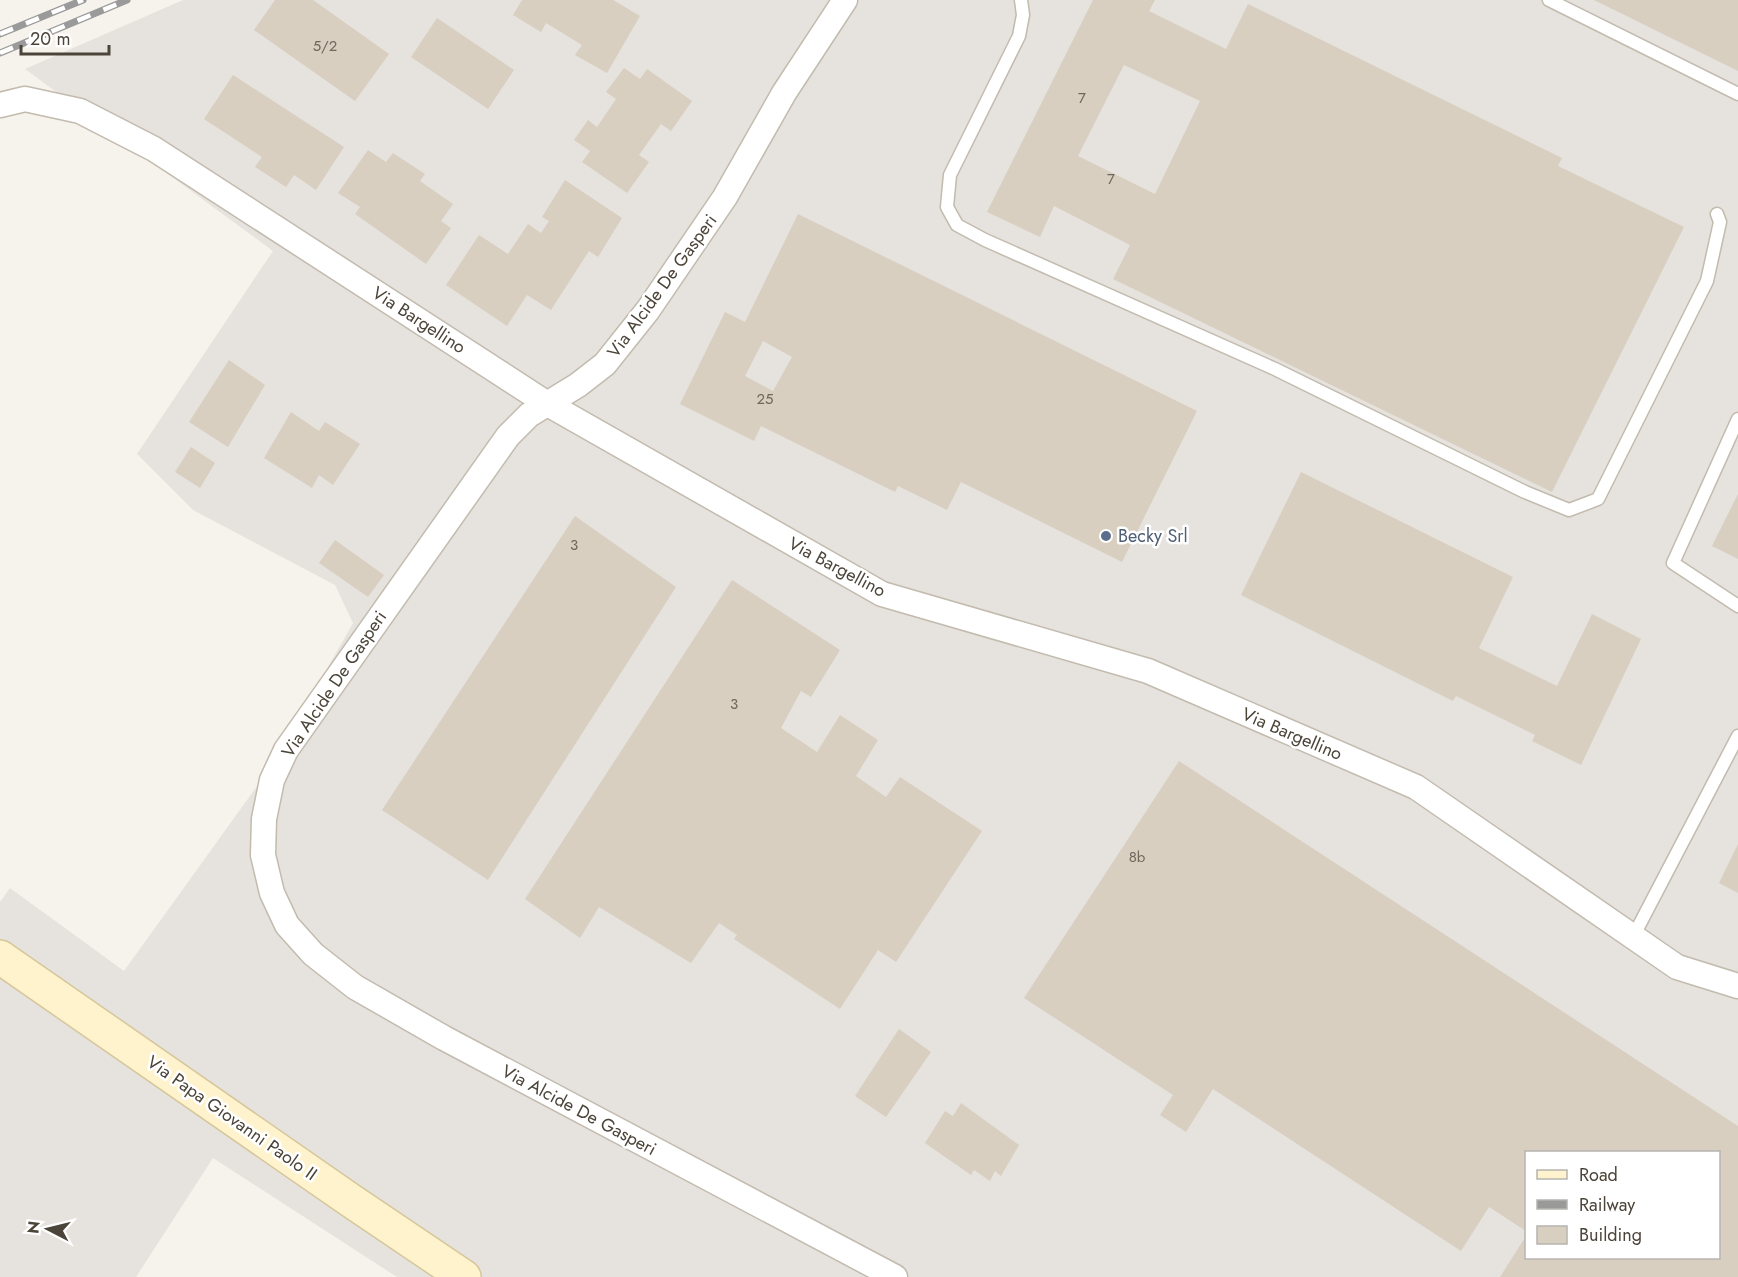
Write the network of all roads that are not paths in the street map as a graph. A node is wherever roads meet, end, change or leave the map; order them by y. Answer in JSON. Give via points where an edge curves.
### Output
{"nodes":[{"id":1,"x":845,"y":0,"type":"edge"},
{"id":2,"x":1021,"y":0,"type":"edge"},
{"id":3,"x":1549,"y":0,"type":"edge"},
{"id":4,"x":1738,"y":94,"type":"edge"},
{"id":5,"x":0,"y":105,"type":"edge"},
{"id":6,"x":1717,"y":214,"type":"dead end"},
{"id":7,"x":546,"y":403,"type":"junction"},
{"id":8,"x":1738,"y":419,"type":"edge"},
{"id":9,"x":1738,"y":606,"type":"edge"},
{"id":10,"x":1738,"y":736,"type":"edge"},
{"id":11,"x":1633,"y":937,"type":"junction"},
{"id":12,"x":0,"y":957,"type":"edge"},
{"id":13,"x":1738,"y":986,"type":"edge"},
{"id":14,"x":464,"y":1277,"type":"edge"},
{"id":15,"x":895,"y":1277,"type":"edge"}],
"edges":[{"from":1,"to":7,"type":"street","name":"Via Alcide De Gasperi","via":[[784,93],[724,197],[648,310],[606,364]]},
{"from":2,"to":6,"type":"lane","via":[[1019,36],[951,175],[947,207],[957,225],[1275,369],[1569,510],[1598,499],[1707,281],[1720,222]]},
{"from":3,"to":4,"type":"lane"},
{"from":5,"to":7,"type":"street","name":"Via Bargellino","via":[[25,99],[80,111],[154,149]]},
{"from":7,"to":11,"type":"street","name":"Via Bargellino","via":[[882,594],[1148,671],[1416,788]]},
{"from":7,"to":15,"type":"street","name":"Via Alcide De Gasperi","via":[[508,436],[286,750],[272,780],[264,819],[263,855],[272,892],[287,925],[313,954],[355,987]]},
{"from":8,"to":9,"type":"lane","via":[[1673,563]]},
{"from":10,"to":11,"type":"lane"},
{"from":11,"to":13,"type":"street","name":"Via Bargellino","via":[[1677,967]]},
{"from":12,"to":14,"type":"main road","name":"Via Papa Giovanni Paolo II"}]}
